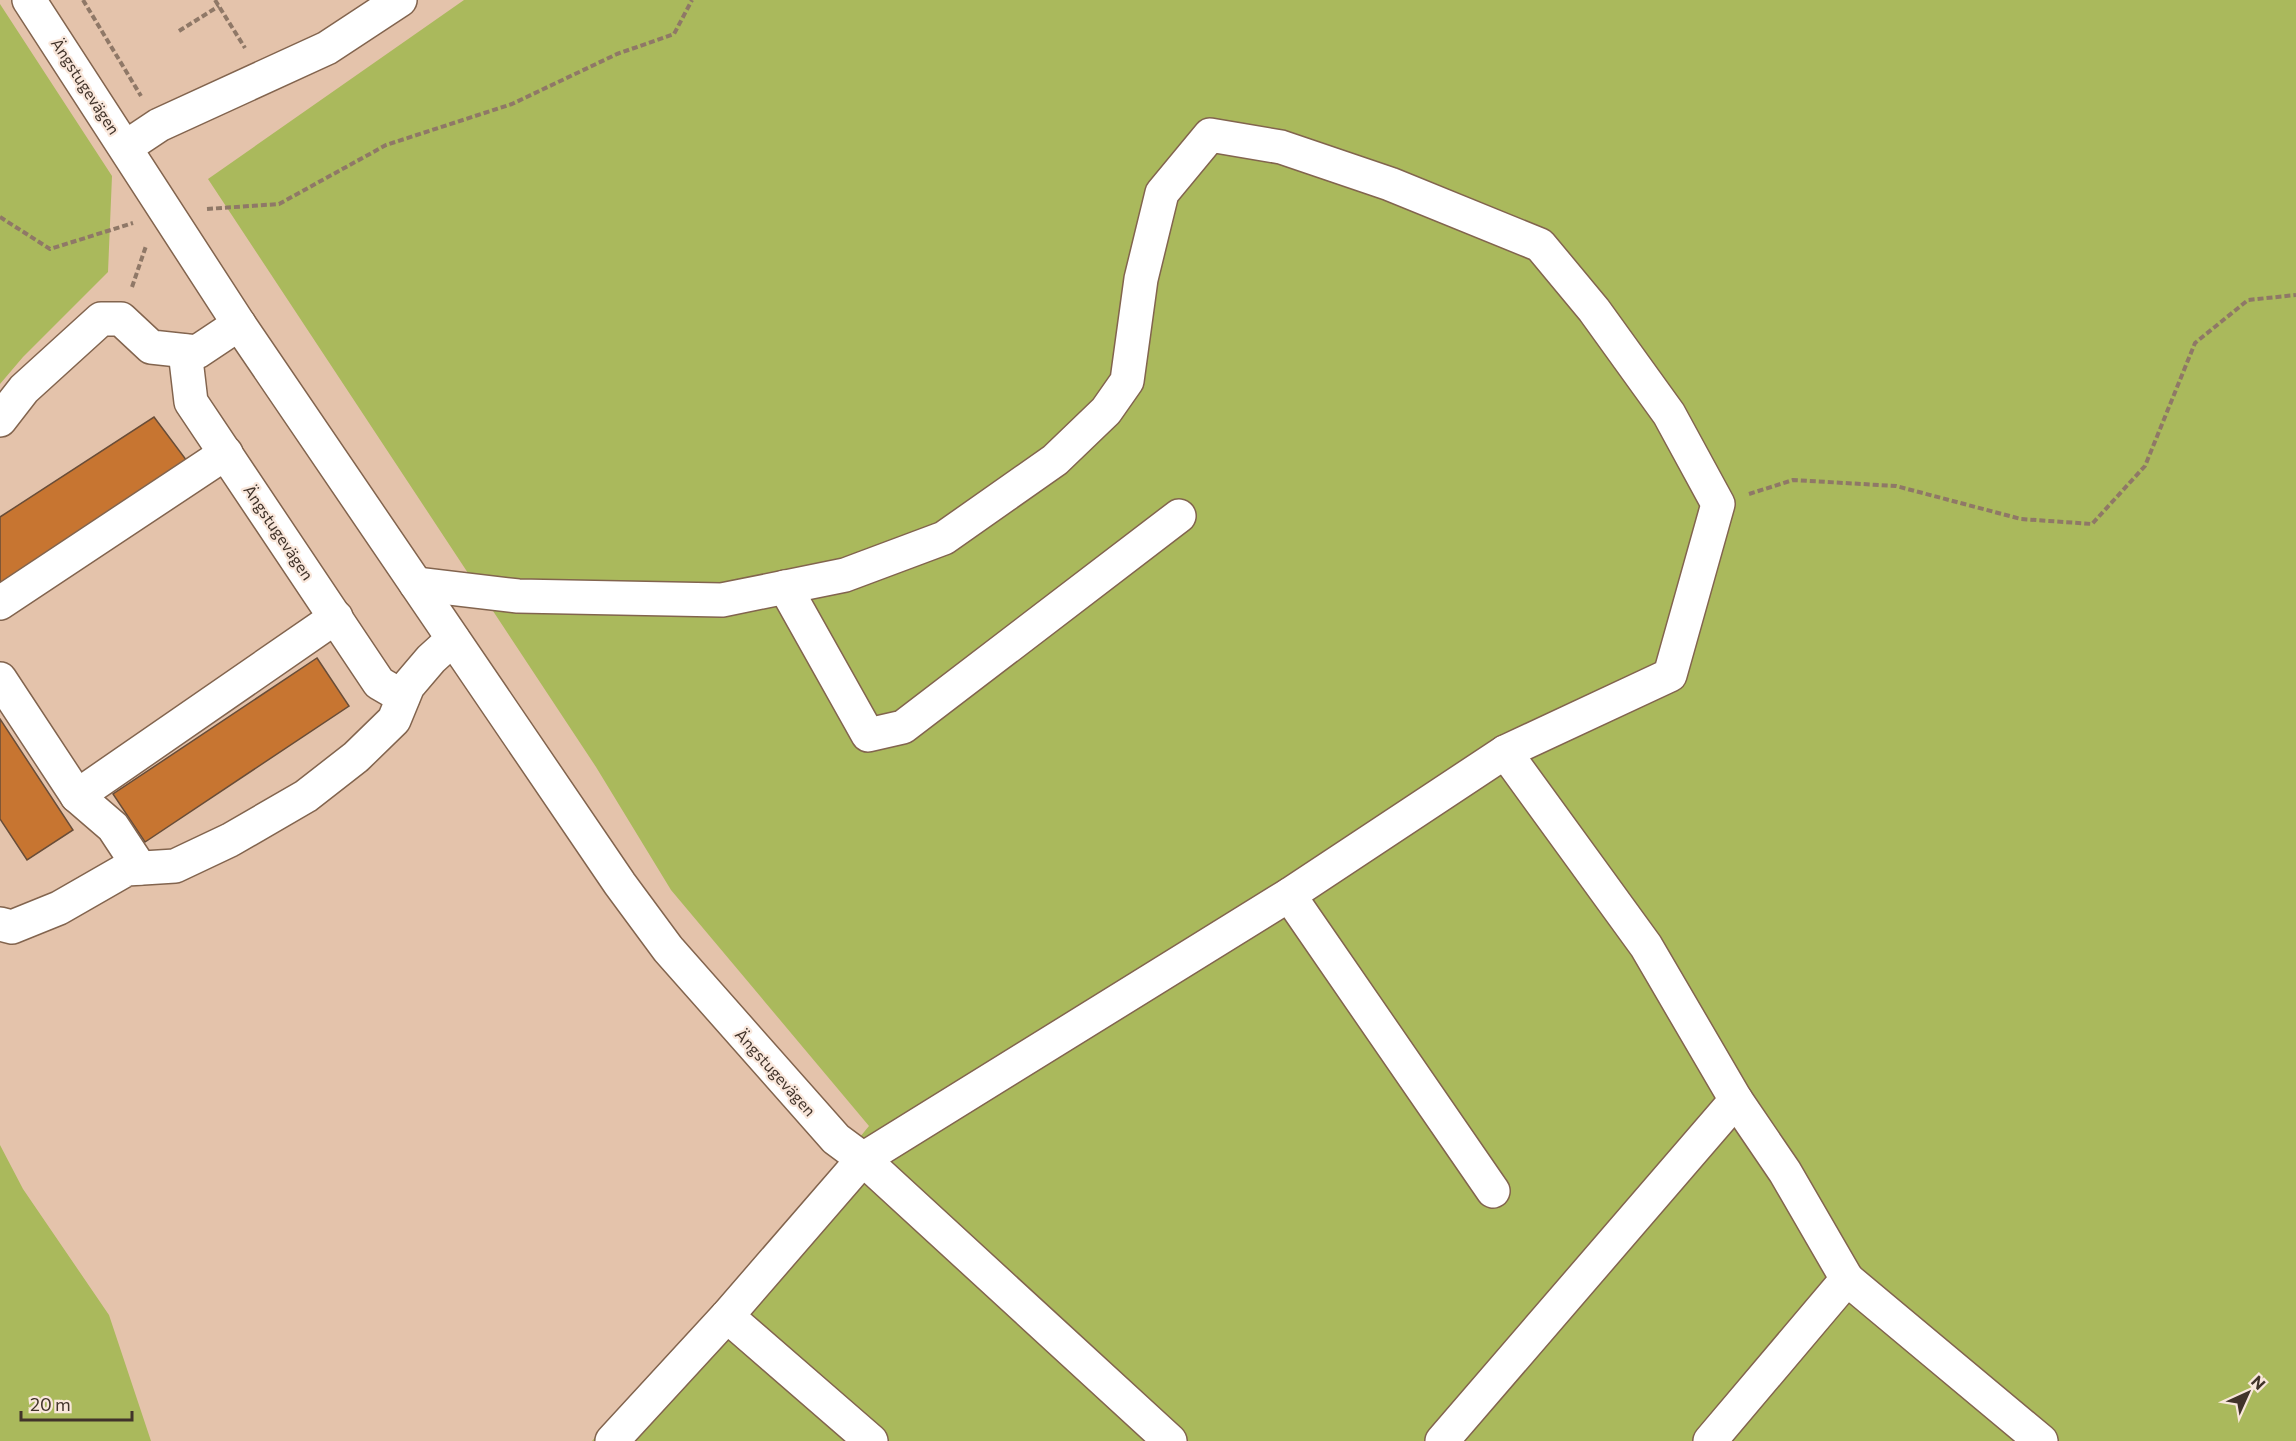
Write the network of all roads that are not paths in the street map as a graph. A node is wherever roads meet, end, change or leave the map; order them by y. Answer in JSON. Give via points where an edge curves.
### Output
{"nodes":[{"id":1,"x":29,"y":0,"type":"edge"},
{"id":2,"x":400,"y":0,"type":"edge"},
{"id":3,"x":126,"y":147,"type":"junction"},
{"id":4,"x":239,"y":324,"type":"junction"},
{"id":5,"x":185,"y":351,"type":"junction"},
{"id":6,"x":0,"y":420,"type":"edge"},
{"id":7,"x":226,"y":453,"type":"junction"},
{"id":8,"x":1179,"y":516,"type":"dead end"},
{"id":9,"x":416,"y":584,"type":"junction"},
{"id":10,"x":785,"y":587,"type":"junction"},
{"id":11,"x":0,"y":603,"type":"edge"},
{"id":12,"x":336,"y":617,"type":"junction"},
{"id":13,"x":453,"y":639,"type":"junction"},
{"id":14,"x":0,"y":679,"type":"edge"},
{"id":15,"x":403,"y":697,"type":"junction"},
{"id":16,"x":1505,"y":752,"type":"junction"},
{"id":17,"x":77,"y":796,"type":"junction"},
{"id":18,"x":133,"y":869,"type":"junction"},
{"id":19,"x":1289,"y":895,"type":"junction"},
{"id":20,"x":0,"y":924,"type":"edge"},
{"id":21,"x":1736,"y":1100,"type":"junction"},
{"id":22,"x":863,"y":1159,"type":"junction"},
{"id":23,"x":1492,"y":1191,"type":"dead end"},
{"id":24,"x":1847,"y":1279,"type":"junction"},
{"id":25,"x":728,"y":1316,"type":"junction"},
{"id":26,"x":612,"y":1441,"type":"edge"},
{"id":27,"x":872,"y":1441,"type":"edge"},
{"id":28,"x":1170,"y":1441,"type":"edge"},
{"id":29,"x":1442,"y":1441,"type":"edge"},
{"id":30,"x":1710,"y":1441,"type":"edge"},
{"id":31,"x":2041,"y":1441,"type":"edge"}],
"edges":[{"from":1,"to":3,"type":"street","name":"Ängstugevägen"},
{"from":2,"to":3,"type":"street","via":[[327,48],[159,125]]},
{"from":3,"to":4,"type":"street","name":"Ängstugevägen","via":[[159,214]]},
{"from":4,"to":5,"type":"street","via":[[197,352]]},
{"from":4,"to":9,"type":"street","name":"Ängstugevägen"},
{"from":5,"to":6,"type":"street","via":[[151,347],[121,319],[101,320],[24,390]]},
{"from":5,"to":7,"type":"street","name":"Ängstugevägen","via":[[191,402]]},
{"from":7,"to":11,"type":"street"},
{"from":7,"to":12,"type":"street","name":"Ängstugevägen"},
{"from":8,"to":10,"type":"street","via":[[903,727],[868,735]]},
{"from":9,"to":10,"type":"street","via":[[518,596],[722,600]]},
{"from":9,"to":13,"type":"street","name":"Ängstugevägen"},
{"from":10,"to":16,"type":"street","via":[[845,575],[944,538],[1055,460],[1106,411],[1127,381],[1141,279],[1162,193],[1210,135],[1281,147],[1390,184],[1540,245],[1594,310],[1669,414],[1718,504],[1670,675]]},
{"from":12,"to":15,"type":"street","name":"Ängstugevägen","via":[[379,683]]},
{"from":12,"to":17,"type":"street"},
{"from":13,"to":15,"type":"street","via":[[431,659]]},
{"from":13,"to":22,"type":"street","name":"Ängstugevägen","via":[[668,949],[836,1139]]},
{"from":14,"to":17,"type":"street"},
{"from":15,"to":18,"type":"street","via":[[394,720],[356,757],[306,796],[175,866]]},
{"from":16,"to":19,"type":"street"},
{"from":16,"to":21,"type":"street","via":[[1646,946]]},
{"from":17,"to":18,"type":"street","via":[[113,827]]},
{"from":18,"to":20,"type":"street","via":[[59,908],[12,927]]},
{"from":19,"to":22,"type":"street"},
{"from":19,"to":23,"type":"street"},
{"from":21,"to":24,"type":"street","via":[[1785,1172]]},
{"from":21,"to":29,"type":"street"},
{"from":22,"to":25,"type":"street"},
{"from":22,"to":28,"type":"street","name":"Ängstugevägen"},
{"from":24,"to":30,"type":"street"},
{"from":24,"to":31,"type":"street"},
{"from":25,"to":26,"type":"street"},
{"from":25,"to":27,"type":"street"}]}
